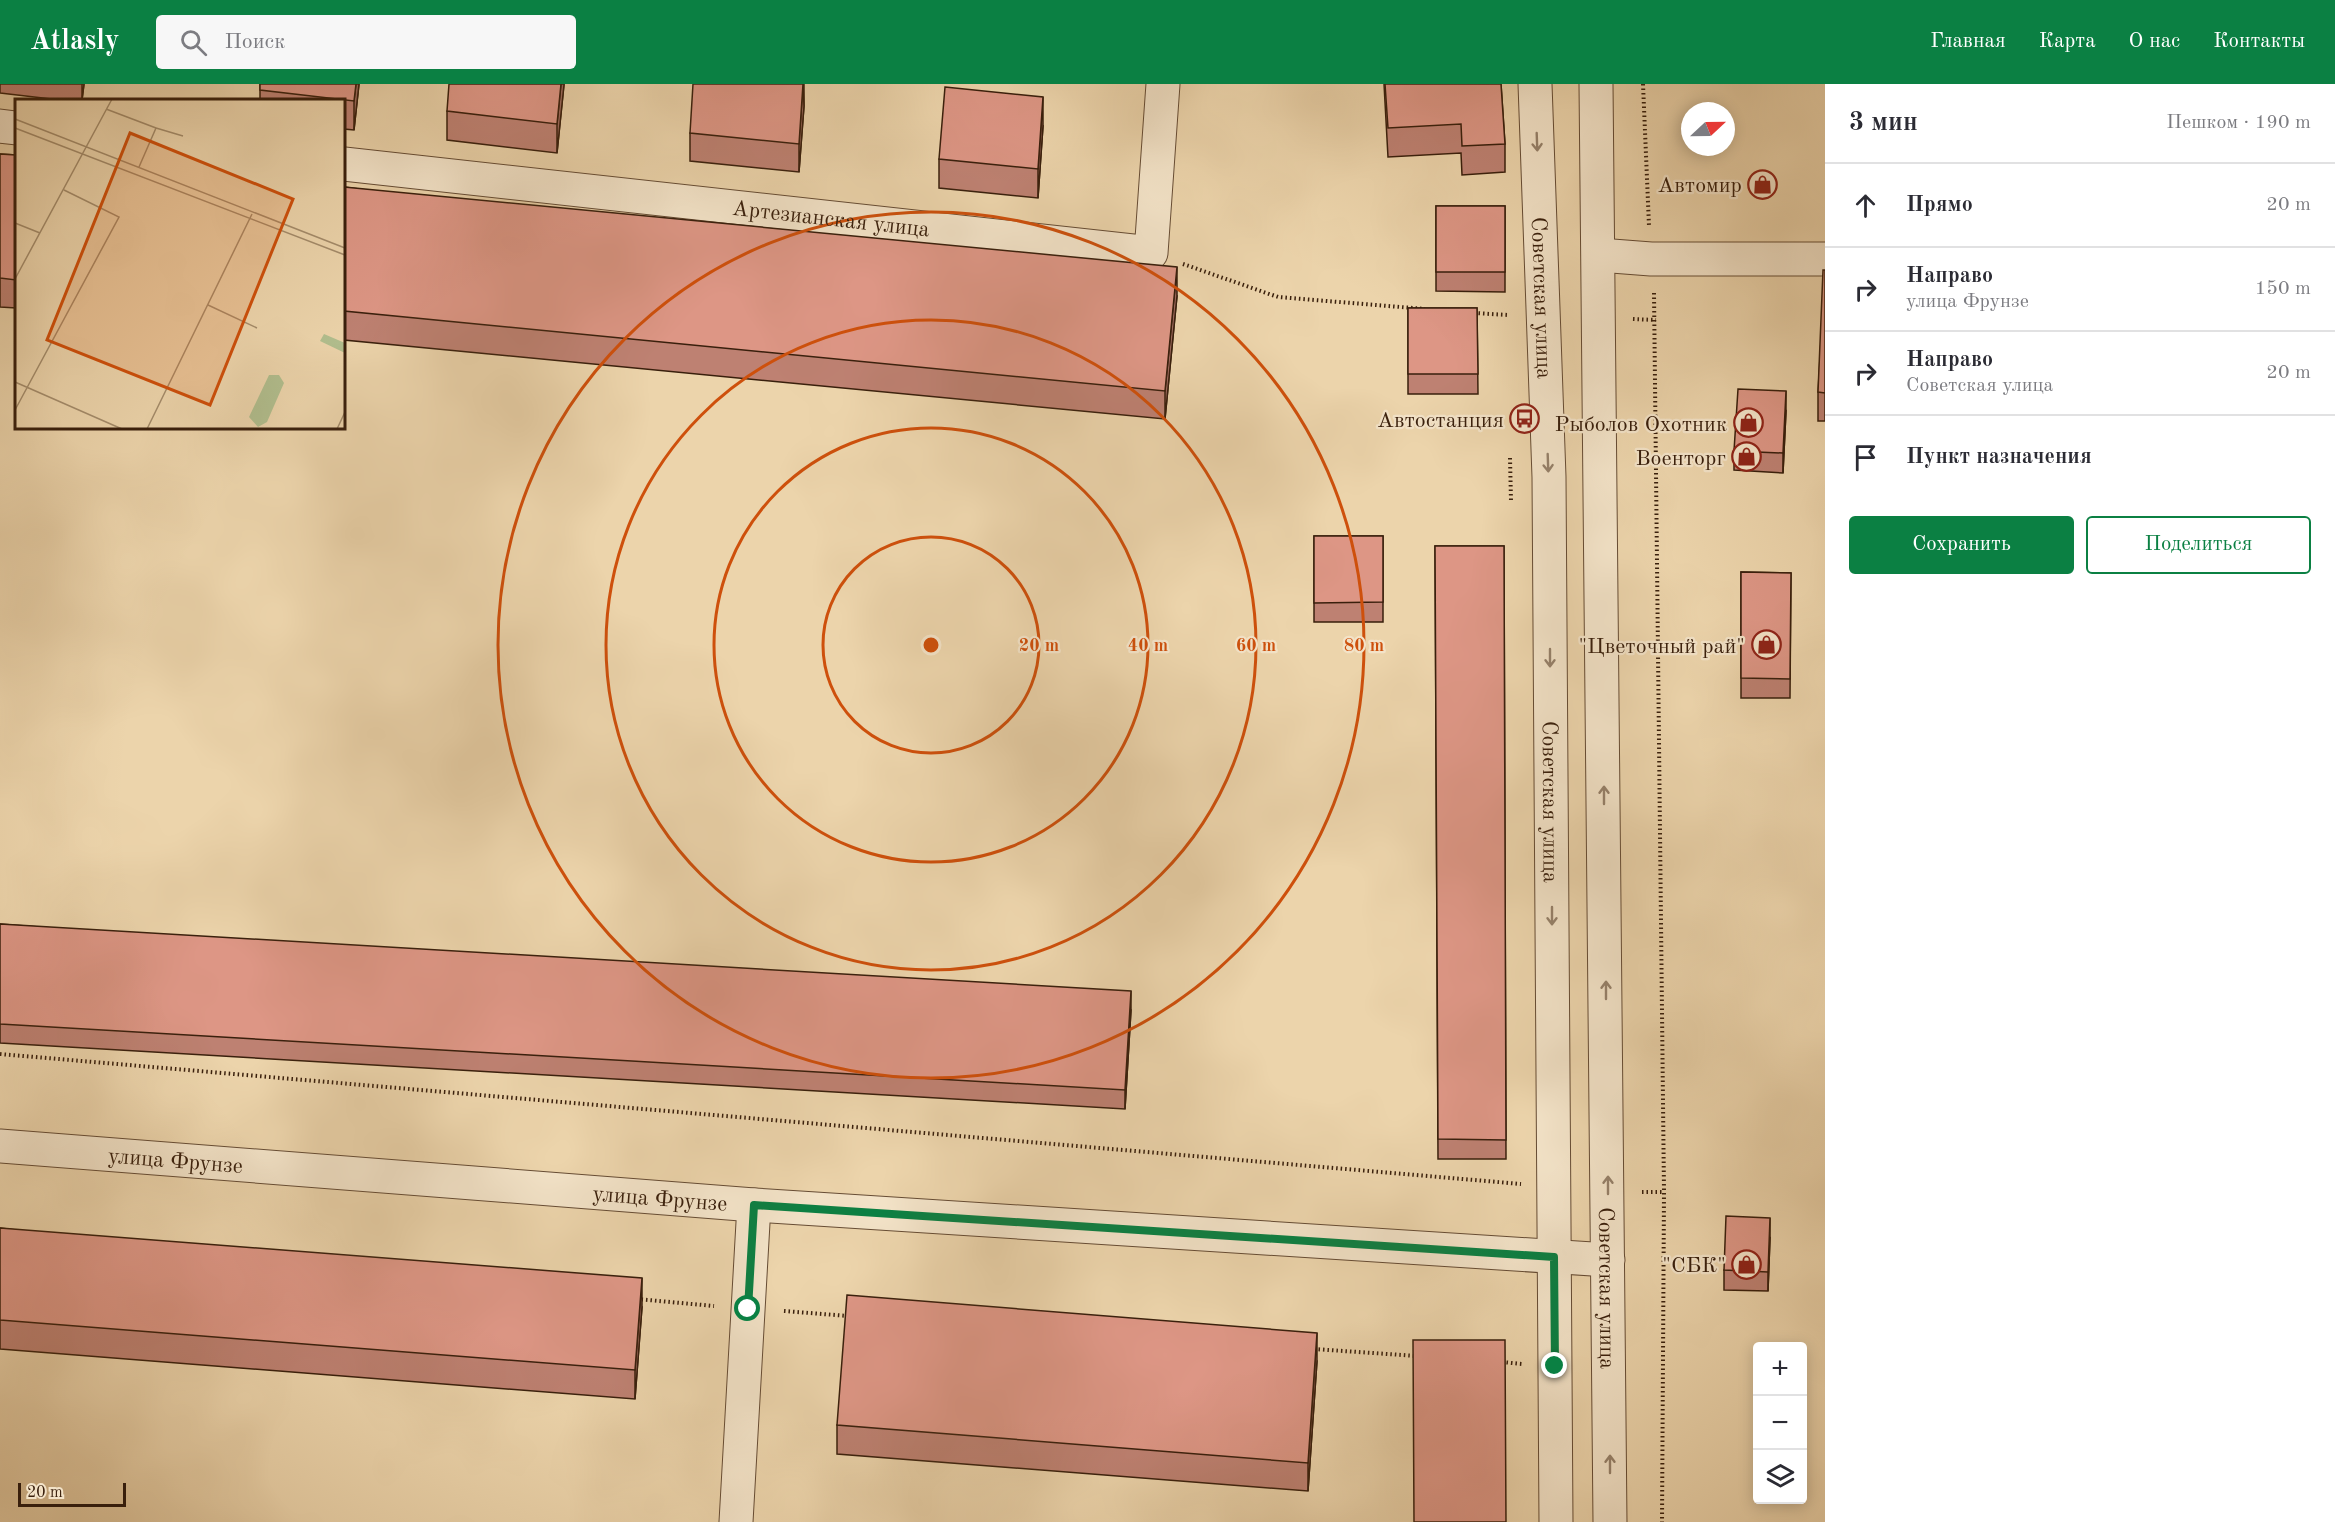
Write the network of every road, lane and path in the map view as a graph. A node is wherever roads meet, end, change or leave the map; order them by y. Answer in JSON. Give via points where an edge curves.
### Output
{"nodes":[{"id":1,"x":1162,"y":84,"type":"edge"},
{"id":2,"x":1534,"y":84,"type":"edge"},
{"id":3,"x":1596,"y":84,"type":"edge"},
{"id":4,"x":1643,"y":84,"type":"edge"},
{"id":5,"x":0,"y":126,"type":"edge"},
{"id":6,"x":15,"y":128,"type":"edge"},
{"id":7,"x":345,"y":164,"type":"edge"},
{"id":8,"x":1151,"y":253,"type":"junction"},
{"id":9,"x":1599,"y":255,"type":"junction"},
{"id":10,"x":1651,"y":259,"type":"junction"},
{"id":11,"x":1825,"y":259,"type":"edge"},
{"id":12,"x":1427,"y":309,"type":"edge"},
{"id":13,"x":1473,"y":312,"type":"edge"},
{"id":14,"x":1542,"y":316,"type":"junction"},
{"id":15,"x":1600,"y":318,"type":"junction"},
{"id":16,"x":1656,"y":320,"type":"junction"},
{"id":17,"x":0,"y":1054,"type":"edge"},
{"id":18,"x":0,"y":1146,"type":"edge"},
{"id":19,"x":1553,"y":1187,"type":"junction"},
{"id":20,"x":1608,"y":1191,"type":"junction"},
{"id":21,"x":1664,"y":1192,"type":"junction"},
{"id":22,"x":754,"y":1205,"type":"junction"},
{"id":23,"x":1554,"y":1257,"type":"junction"},
{"id":24,"x":1608,"y":1260,"type":"junction"},
{"id":25,"x":736,"y":1522,"type":"edge"},
{"id":26,"x":1556,"y":1522,"type":"edge"},
{"id":27,"x":1611,"y":1522,"type":"edge"},
{"id":28,"x":1662,"y":1522,"type":"edge"}],
"edges":[{"from":1,"to":8,"type":"street"},
{"from":2,"to":14,"type":"street","name":"Советская улица","one_way":true},
{"from":3,"to":9,"type":"street","name":"Советская улица"},
{"from":4,"to":10,"type":"path"},
{"from":5,"to":6,"type":"street"},
{"from":7,"to":8,"type":"street","name":"Артезианская улица"},
{"from":8,"to":12,"type":"path","via":[[1278,297]]},
{"from":9,"to":10,"type":"street"},
{"from":9,"to":15,"type":"street","name":"Советская улица"},
{"from":10,"to":11,"type":"street"},
{"from":10,"to":16,"type":"path"},
{"from":13,"to":14,"type":"path"},
{"from":14,"to":19,"type":"street","name":"Советская улица","one_way":true,"via":[[1549,477]]},
{"from":15,"to":16,"type":"path"},
{"from":20,"to":15,"type":"street","name":"Советская улица","one_way":true},
{"from":16,"to":21,"type":"path"},
{"from":17,"to":19,"type":"path"},
{"from":18,"to":22,"type":"street","name":"улица Фрунзе"},
{"from":19,"to":23,"type":"street","name":"Советская улица"},
{"from":20,"to":21,"type":"path"},
{"from":20,"to":24,"type":"street","name":"Советская улица"},
{"from":21,"to":28,"type":"path"},
{"from":22,"to":23,"type":"street","name":"улица Фрунзе"},
{"from":22,"to":25,"type":"street"},
{"from":23,"to":24,"type":"street","name":"улица Фрунзе"},
{"from":23,"to":26,"type":"street","name":"Советская улица"},
{"from":27,"to":24,"type":"street","name":"Советская улица","one_way":true}]}
